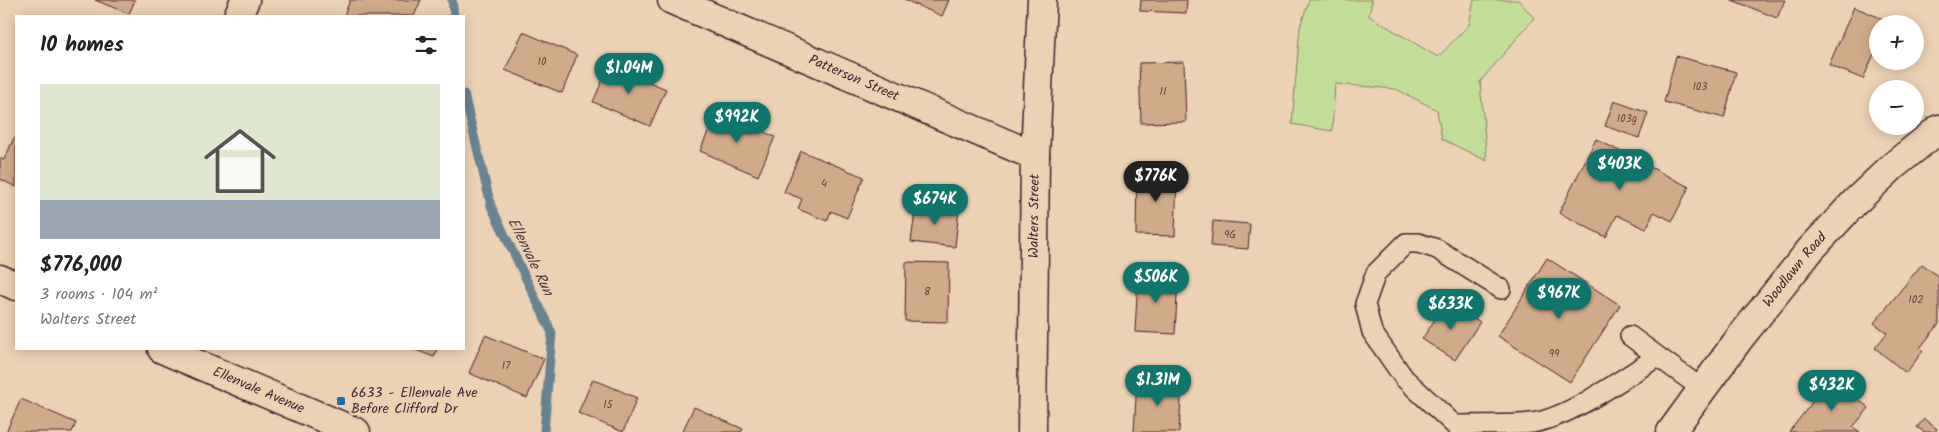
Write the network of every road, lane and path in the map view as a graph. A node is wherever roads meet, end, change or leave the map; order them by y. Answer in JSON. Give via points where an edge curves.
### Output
{"nodes":[{"id":1,"x":245,"y":0,"type":"edge"},
{"id":2,"x":672,"y":0,"type":"edge"},
{"id":3,"x":1042,"y":0,"type":"edge"},
{"id":4,"x":238,"y":15,"type":"edge"},
{"id":5,"x":1939,"y":129,"type":"edge"},
{"id":6,"x":1036,"y":156,"type":"junction"},
{"id":7,"x":0,"y":279,"type":"edge"},
{"id":8,"x":15,"y":286,"type":"edge"},
{"id":9,"x":1501,"y":289,"type":"dead end"},
{"id":10,"x":1630,"y":336,"type":"dead end"},
{"id":11,"x":164,"y":350,"type":"edge"},
{"id":12,"x":1657,"y":357,"type":"junction"},
{"id":13,"x":1702,"y":389,"type":"junction"},
{"id":14,"x":1458,"y":429,"type":"edge"},
{"id":15,"x":356,"y":432,"type":"edge"},
{"id":16,"x":1032,"y":432,"type":"edge"},
{"id":17,"x":1671,"y":432,"type":"edge"}],
"edges":[{"from":1,"to":4,"type":"street"},
{"from":2,"to":6,"type":"street","name":"Patterson Street"},
{"from":3,"to":6,"type":"street","name":"Walters Street"},
{"from":5,"to":13,"type":"street","name":"Woodlawn Road","via":[[1886,172],[1811,248]]},
{"from":6,"to":16,"type":"street","name":"Walters Street"},
{"from":7,"to":8,"type":"street"},
{"from":9,"to":14,"type":"lane","via":[[1437,249],[1418,243],[1406,244],[1376,273],[1365,304],[1372,332],[1404,378]]},
{"from":10,"to":12,"type":"lane"},
{"from":11,"to":15,"type":"street","name":"Ellenvale Avenue"},
{"from":12,"to":13,"type":"lane"},
{"from":12,"to":14,"type":"lane","via":[[1560,414],[1533,422]]},
{"from":13,"to":17,"type":"street","name":"Woodlawn Road"}]}
